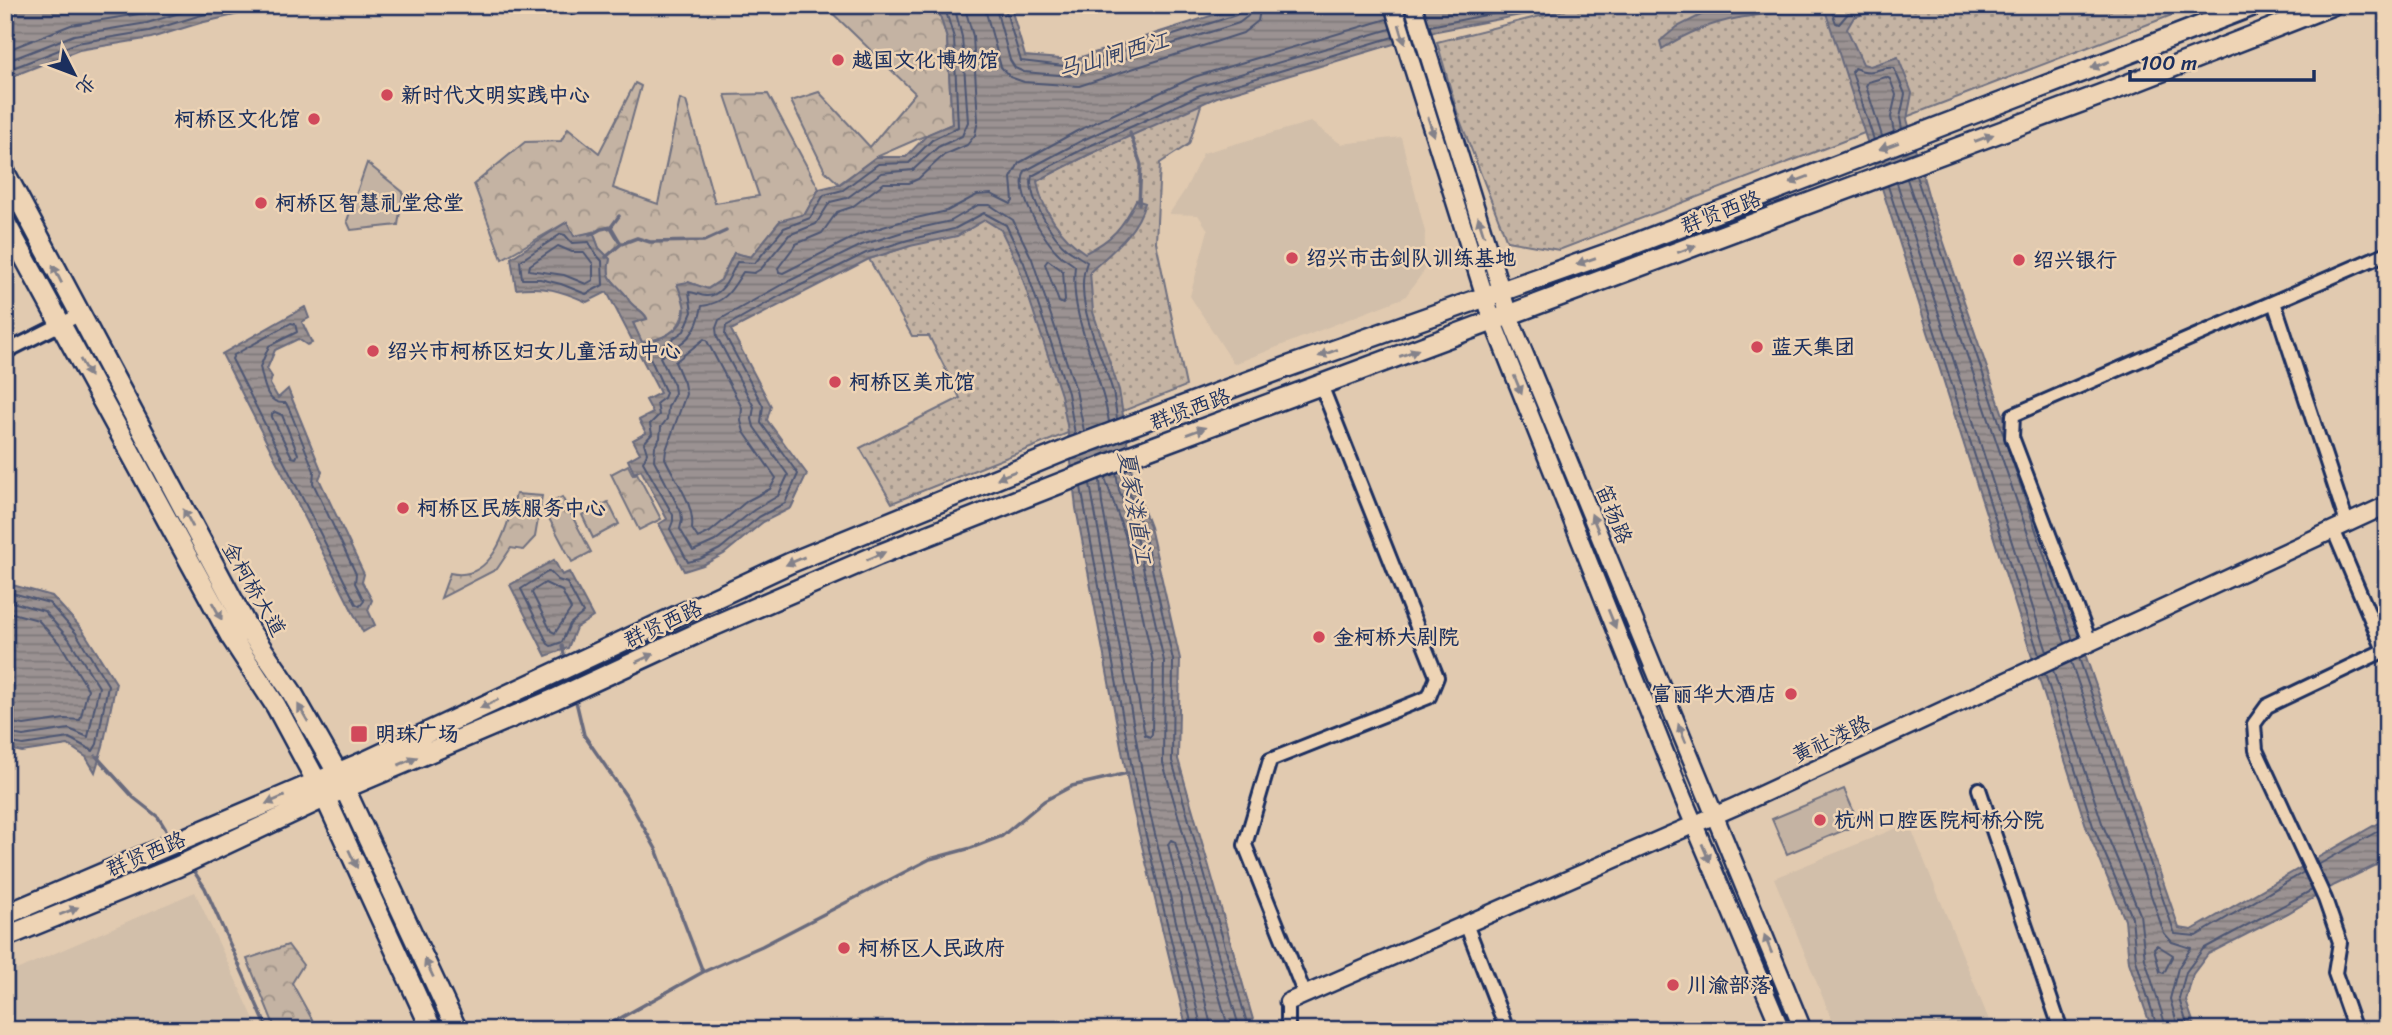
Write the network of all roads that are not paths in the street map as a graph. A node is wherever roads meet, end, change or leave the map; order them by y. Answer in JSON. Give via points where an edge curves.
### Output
{"nodes":[{"id":1,"x":1393,"y":5,"type":"edge"},
{"id":2,"x":1413,"y":5,"type":"edge"},
{"id":3,"x":2255,"y":5,"type":"edge"},
{"id":4,"x":2332,"y":5,"type":"edge"},
{"id":5,"x":5,"y":173,"type":"edge"},
{"id":6,"x":5,"y":222,"type":"edge"},
{"id":7,"x":2387,"y":253,"type":"edge"},
{"id":8,"x":1493,"y":294,"type":"junction"},
{"id":9,"x":2274,"y":302,"type":"junction"},
{"id":10,"x":79,"y":315,"type":"junction"},
{"id":11,"x":1501,"y":319,"type":"junction"},
{"id":12,"x":61,"y":325,"type":"junction"},
{"id":13,"x":5,"y":352,"type":"edge"},
{"id":14,"x":1321,"y":385,"type":"junction"},
{"id":15,"x":2387,"y":505,"type":"edge"},
{"id":16,"x":2340,"y":526,"type":"junction"},
{"id":17,"x":2087,"y":643,"type":"junction"},
{"id":18,"x":2386,"y":649,"type":"edge"},
{"id":19,"x":341,"y":780,"type":"junction"},
{"id":20,"x":1979,"y":789,"type":"dead end"},
{"id":21,"x":320,"y":790,"type":"junction"},
{"id":22,"x":1716,"y":816,"type":"junction"},
{"id":23,"x":1694,"y":825,"type":"junction"},
{"id":24,"x":5,"y":915,"type":"edge"},
{"id":25,"x":1466,"y":924,"type":"junction"},
{"id":26,"x":5,"y":937,"type":"edge"},
{"id":27,"x":1305,"y":995,"type":"junction"},
{"id":28,"x":1288,"y":1002,"type":"joint"},
{"id":29,"x":432,"y":1030,"type":"edge"},
{"id":30,"x":457,"y":1030,"type":"edge"},
{"id":31,"x":1288,"y":1030,"type":"edge"},
{"id":32,"x":1507,"y":1030,"type":"edge"},
{"id":33,"x":1781,"y":1030,"type":"edge"},
{"id":34,"x":1803,"y":1030,"type":"edge"},
{"id":35,"x":2062,"y":1030,"type":"edge"},
{"id":36,"x":2355,"y":1030,"type":"edge"}],
"edges":[{"from":1,"to":8,"type":"street","name":"笛扬路","one_way":true},
{"from":8,"to":2,"type":"street","name":"笛扬路","one_way":true},
{"from":3,"to":8,"type":"main road","name":"群贤西路","one_way":true},
{"from":11,"to":4,"type":"main road","name":"群贤西路","one_way":true},
{"from":10,"to":5,"type":"main road","name":"金柯桥大道","one_way":true},
{"from":6,"to":12,"type":"main road","name":"金柯桥大道"},
{"from":7,"to":9,"type":"street"},
{"from":8,"to":11,"type":"street","name":"笛扬路"},
{"from":8,"to":19,"type":"main road","name":"群贤西路","one_way":true,"via":[[1069,449],[790,563]]},
{"from":9,"to":16,"type":"street"},
{"from":9,"to":17,"type":"street","via":[[2013,415],[2012,438]]},
{"from":10,"to":12,"type":"street"},
{"from":19,"to":10,"type":"main road","name":"金柯桥大道","one_way":true,"via":[[291,691],[247,627]]},
{"from":14,"to":11,"type":"main road","name":"群贤西路","one_way":true},
{"from":22,"to":11,"type":"street","name":"笛扬路","one_way":true},
{"from":11,"to":23,"type":"street","name":"笛扬路","one_way":true},
{"from":12,"to":13,"type":"street"},
{"from":12,"to":21,"type":"main road","name":"金柯桥大道","one_way":true},
{"from":19,"to":14,"type":"main road","name":"群贤西路","one_way":true,"via":[[555,699],[878,555]]},
{"from":14,"to":27,"type":"street","via":[[1437,677],[1429,697],[1270,760],[1245,845]]},
{"from":15,"to":16,"type":"street","name":"黄社溇路"},
{"from":16,"to":17,"type":"street","name":"黄社溇路"},
{"from":16,"to":18,"type":"street"},
{"from":17,"to":22,"type":"street","name":"黄社溇路"},
{"from":18,"to":36,"type":"street","via":[[2267,706],[2254,724],[2256,750],[2340,942],[2335,973]]},
{"from":19,"to":21,"type":"main road","name":"群贤西路"},
{"from":30,"to":19,"type":"main road","name":"金柯桥大道","one_way":true},
{"from":20,"to":35,"type":"street"},
{"from":21,"to":24,"type":"main road","name":"群贤西路","one_way":true,"via":[[191,835]]},
{"from":26,"to":21,"type":"main road","name":"群贤西路","one_way":true,"via":[[177,867]]},
{"from":21,"to":29,"type":"main road","name":"金柯桥大道","one_way":true},
{"from":22,"to":23,"type":"street","name":"黄社溇路"},
{"from":34,"to":22,"type":"street","name":"笛扬路","one_way":true},
{"from":23,"to":25,"type":"street","name":"黄社溇路"},
{"from":23,"to":33,"type":"street","name":"笛扬路","one_way":true},
{"from":25,"to":27,"type":"street","name":"黄社溇路"},
{"from":25,"to":32,"type":"street"},
{"from":27,"to":28,"type":"street","name":"黄社溇路"},
{"from":28,"to":31,"type":"street"}]}
